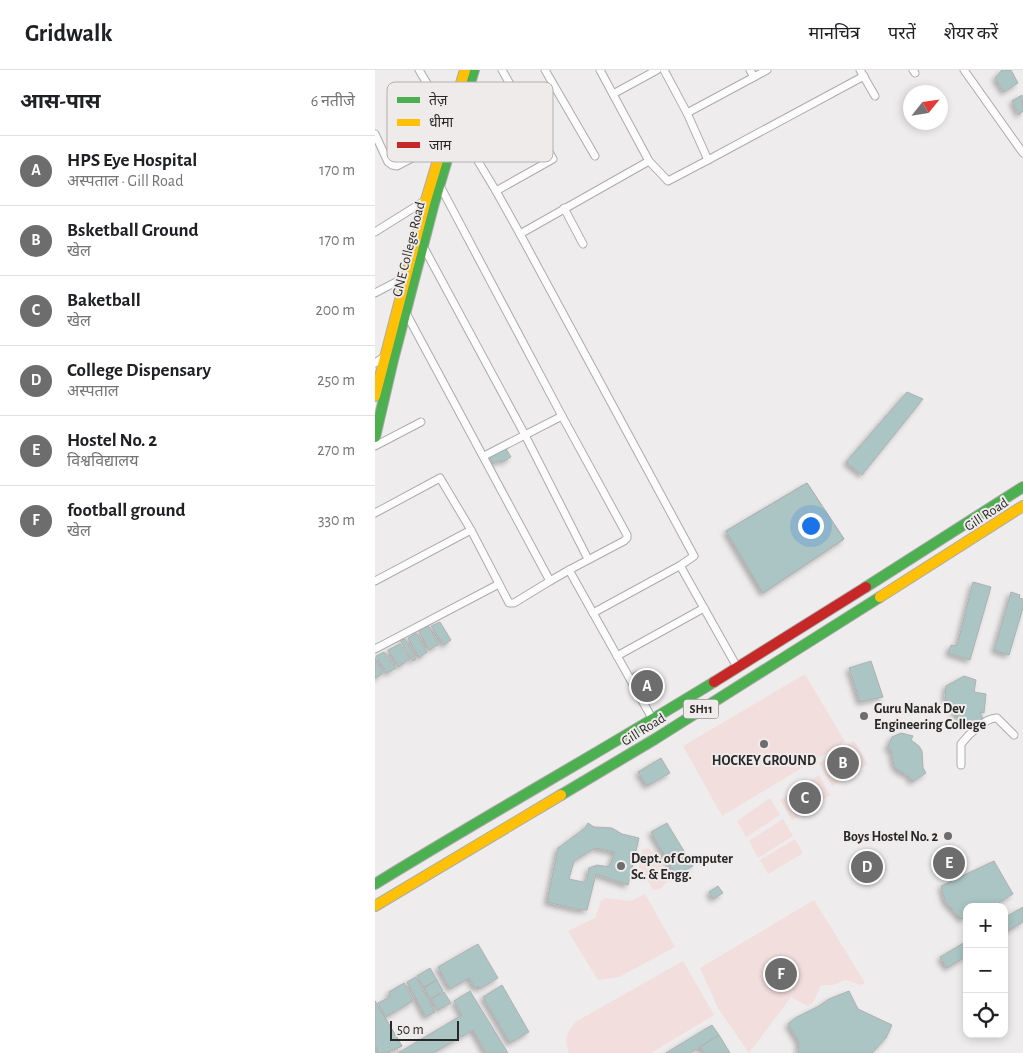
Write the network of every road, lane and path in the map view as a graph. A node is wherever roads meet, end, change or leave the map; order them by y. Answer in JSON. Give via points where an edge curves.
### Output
{"nodes":[{"id":1,"x":419,"y":70,"type":"edge"},
{"id":2,"x":474,"y":70,"type":"edge"},
{"id":3,"x":502,"y":70,"type":"edge"},
{"id":4,"x":545,"y":70,"type":"edge"},
{"id":5,"x":601,"y":70,"type":"edge"},
{"id":6,"x":657,"y":70,"type":"edge"},
{"id":7,"x":664,"y":70,"type":"edge"},
{"id":8,"x":767,"y":70,"type":"edge"},
{"id":9,"x":964,"y":70,"type":"edge"},
{"id":10,"x":862,"y":73,"type":"edge"},
{"id":11,"x":752,"y":74,"type":"edge"},
{"id":12,"x":426,"y":82,"type":"edge"},
{"id":13,"x":470,"y":82,"type":"edge"},
{"id":14,"x":509,"y":82,"type":"edge"},
{"id":15,"x":552,"y":82,"type":"edge"},
{"id":16,"x":553,"y":84,"type":"edge"},
{"id":17,"x":613,"y":94,"type":"junction"},
{"id":18,"x":875,"y":96,"type":"dead end"},
{"id":19,"x":687,"y":113,"type":"junction"},
{"id":20,"x":375,"y":134,"type":"edge"},
{"id":21,"x":1023,"y":153,"type":"edge"},
{"id":22,"x":595,"y":156,"type":"dead end"},
{"id":23,"x":387,"y":160,"type":"edge"},
{"id":24,"x":708,"y":160,"type":"junction"},
{"id":25,"x":649,"y":161,"type":"junction"},
{"id":26,"x":388,"y":162,"type":"edge"},
{"id":27,"x":404,"y":162,"type":"edge"},
{"id":28,"x":440,"y":162,"type":"edge"},
{"id":29,"x":443,"y":162,"type":"edge"},
{"id":30,"x":478,"y":162,"type":"edge"},
{"id":31,"x":548,"y":162,"type":"edge"},
{"id":32,"x":436,"y":183,"type":"junction"},
{"id":33,"x":497,"y":191,"type":"junction"},
{"id":34,"x":426,"y":200,"type":"junction"},
{"id":35,"x":564,"y":208,"type":"junction"},
{"id":36,"x":375,"y":232,"type":"edge"},
{"id":37,"x":520,"y":234,"type":"junction"},
{"id":38,"x":583,"y":244,"type":"dead end"},
{"id":39,"x":423,"y":246,"type":"junction"},
{"id":40,"x":410,"y":279,"type":"junction"},
{"id":41,"x":375,"y":293,"type":"edge"},
{"id":42,"x":406,"y":313,"type":"junction"},
{"id":43,"x":380,"y":360,"type":"edge"},
{"id":44,"x":375,"y":396,"type":"edge"},
{"id":45,"x":562,"y":416,"type":"junction"},
{"id":46,"x":421,"y":422,"type":"dead end"},
{"id":47,"x":525,"y":435,"type":"junction"},
{"id":48,"x":375,"y":437,"type":"edge"},
{"id":49,"x":375,"y":446,"type":"edge"},
{"id":50,"x":484,"y":456,"type":"junction"},
{"id":51,"x":1023,"y":487,"type":"edge"},
{"id":52,"x":1023,"y":506,"type":"edge"},
{"id":53,"x":375,"y":513,"type":"edge"},
{"id":54,"x":471,"y":530,"type":"junction"},
{"id":55,"x":587,"y":559,"type":"junction"},
{"id":56,"x":681,"y":565,"type":"junction"},
{"id":57,"x":569,"y":570,"type":"junction"},
{"id":58,"x":375,"y":581,"type":"edge"},
{"id":59,"x":550,"y":582,"type":"junction"},
{"id":60,"x":499,"y":584,"type":"junction"},
{"id":61,"x":704,"y":608,"type":"junction"},
{"id":62,"x":593,"y":613,"type":"junction"},
{"id":63,"x":375,"y":649,"type":"edge"},
{"id":64,"x":617,"y":656,"type":"junction"},
{"id":65,"x":737,"y":667,"type":"junction"},
{"id":66,"x":653,"y":720,"type":"junction"},
{"id":67,"x":1014,"y":735,"type":"dead end"},
{"id":68,"x":961,"y":765,"type":"dead end"},
{"id":69,"x":375,"y":884,"type":"edge"},
{"id":70,"x":375,"y":906,"type":"edge"}],
"edges":[{"from":1,"to":12,"type":"street"},
{"from":2,"to":13,"type":"main road","name":"GNE College Road"},
{"from":3,"to":14,"type":"street"},
{"from":4,"to":15,"type":"street"},
{"from":5,"to":17,"type":"street"},
{"from":6,"to":17,"type":"street"},
{"from":7,"to":19,"type":"street"},
{"from":8,"to":11,"type":"street"},
{"from":9,"to":21,"type":"street"},
{"from":10,"to":18,"type":"street"},
{"from":10,"to":24,"type":"street"},
{"from":11,"to":19,"type":"street"},
{"from":16,"to":22,"type":"street"},
{"from":17,"to":25,"type":"street"},
{"from":19,"to":24,"type":"street"},
{"from":20,"to":23,"type":"street"},
{"from":24,"to":25,"type":"street","via":[[668,181]]},
{"from":25,"to":35,"type":"street"},
{"from":26,"to":27,"type":"street","via":[[392,166]]},
{"from":28,"to":32,"type":"main road","name":"GNE College Road"},
{"from":29,"to":32,"type":"main road","name":"GNE College Road"},
{"from":30,"to":33,"type":"street"},
{"from":31,"to":33,"type":"street"},
{"from":32,"to":34,"type":"main road","name":"GNE College Road"},
{"from":32,"to":39,"type":"main road","name":"GNE College Road"},
{"from":32,"to":45,"type":"street"},
{"from":33,"to":37,"type":"street"},
{"from":34,"to":36,"type":"street"},
{"from":34,"to":40,"type":"main road","name":"GNE College Road"},
{"from":35,"to":37,"type":"street"},
{"from":35,"to":38,"type":"street"},
{"from":37,"to":56,"type":"street","via":[[694,556]]},
{"from":39,"to":40,"type":"main road","name":"GNE College Road"},
{"from":39,"to":47,"type":"street"},
{"from":40,"to":41,"type":"street"},
{"from":40,"to":42,"type":"main road","name":"GNE College Road"},
{"from":40,"to":43,"type":"main road","name":"GNE College Road"},
{"from":42,"to":48,"type":"main road","name":"GNE College Road"},
{"from":42,"to":50,"type":"street"},
{"from":43,"to":44,"type":"main road","name":"GNE College Road"},
{"from":45,"to":47,"type":"street"},
{"from":45,"to":55,"type":"street","via":[[627,535],[627,538]]},
{"from":46,"to":49,"type":"street"},
{"from":47,"to":50,"type":"street"},
{"from":47,"to":55,"type":"street"},
{"from":50,"to":59,"type":"street"},
{"from":51,"to":65,"type":"main road","name":"Gill Road","number":"SH11"},
{"from":52,"to":70,"type":"main road","name":"Gill Road","number":"SH11","via":[[655,739]]},
{"from":53,"to":54,"type":"street","via":[[440,478]]},
{"from":54,"to":58,"type":"street"},
{"from":54,"to":60,"type":"street"},
{"from":55,"to":57,"type":"street"},
{"from":56,"to":61,"type":"street"},
{"from":56,"to":62,"type":"street"},
{"from":57,"to":59,"type":"street"},
{"from":57,"to":62,"type":"street"},
{"from":59,"to":60,"type":"street","via":[[511,604]]},
{"from":60,"to":63,"type":"street"},
{"from":61,"to":64,"type":"street"},
{"from":61,"to":65,"type":"street"},
{"from":62,"to":64,"type":"street"},
{"from":64,"to":66,"type":"street"},
{"from":65,"to":66,"type":"main road","name":"Gill Road","number":"SH11"},
{"from":66,"to":69,"type":"main road","name":"Gill Road","number":"SH11"},
{"from":67,"to":68,"type":"street","via":[[997,718],[988,720],[961,744]]}]}
